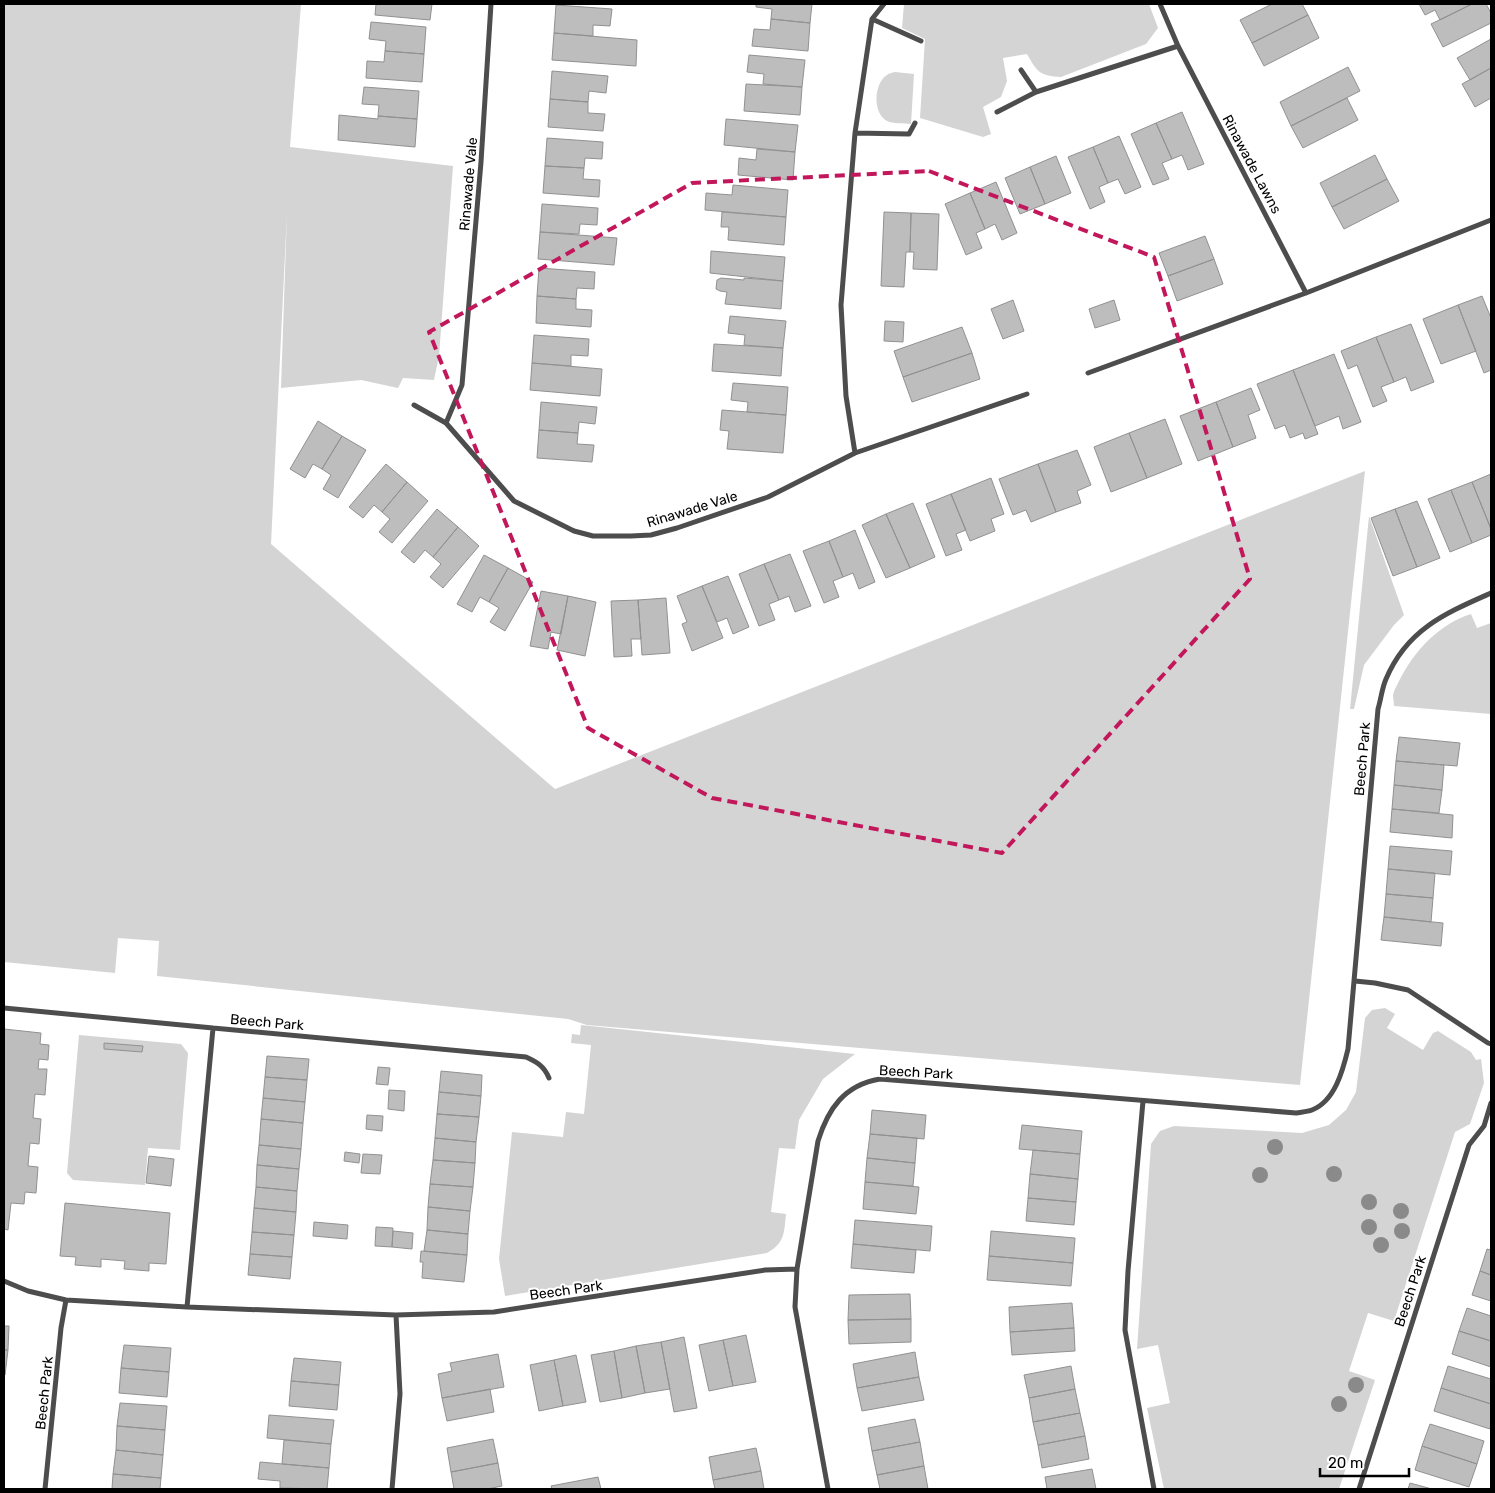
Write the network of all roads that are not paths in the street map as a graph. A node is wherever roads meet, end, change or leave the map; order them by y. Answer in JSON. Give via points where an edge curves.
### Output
{"nodes":[{"id":1,"x":491,"y":4,"type":"edge"},
{"id":2,"x":884,"y":4,"type":"edge"},
{"id":3,"x":1160,"y":4,"type":"edge"},
{"id":4,"x":872,"y":19,"type":"junction"},
{"id":5,"x":921,"y":41,"type":"dead end"},
{"id":6,"x":1178,"y":46,"type":"junction"},
{"id":7,"x":1021,"y":70,"type":"dead end"},
{"id":8,"x":1036,"y":92,"type":"junction"},
{"id":9,"x":997,"y":112,"type":"dead end"},
{"id":10,"x":915,"y":123,"type":"dead end"},
{"id":11,"x":855,"y":133,"type":"junction"},
{"id":12,"x":1491,"y":220,"type":"edge"},
{"id":13,"x":1306,"y":292,"type":"junction"},
{"id":14,"x":1088,"y":373,"type":"dead end"},
{"id":15,"x":1027,"y":394,"type":"dead end"},
{"id":16,"x":414,"y":405,"type":"dead end"},
{"id":17,"x":446,"y":423,"type":"junction"},
{"id":18,"x":855,"y":453,"type":"junction"},
{"id":19,"x":1491,"y":593,"type":"edge"},
{"id":20,"x":1355,"y":981,"type":"junction"},
{"id":21,"x":4,"y":1008,"type":"edge"},
{"id":22,"x":213,"y":1028,"type":"junction"},
{"id":23,"x":1491,"y":1044,"type":"edge"},
{"id":24,"x":549,"y":1078,"type":"dead end"},
{"id":25,"x":1143,"y":1101,"type":"junction"},
{"id":26,"x":1491,"y":1104,"type":"edge"},
{"id":27,"x":797,"y":1269,"type":"junction"},
{"id":28,"x":4,"y":1281,"type":"edge"},
{"id":29,"x":66,"y":1300,"type":"junction"},
{"id":30,"x":187,"y":1307,"type":"junction"},
{"id":31,"x":396,"y":1315,"type":"junction"},
{"id":32,"x":46,"y":1489,"type":"edge"},
{"id":33,"x":392,"y":1489,"type":"edge"},
{"id":34,"x":828,"y":1489,"type":"edge"},
{"id":35,"x":1154,"y":1489,"type":"edge"},
{"id":36,"x":1358,"y":1489,"type":"edge"}],
"edges":[{"from":1,"to":17,"type":"street","name":"Rinawade Vale","via":[[462,385]]},
{"from":2,"to":4,"type":"street"},
{"from":3,"to":6,"type":"street","name":"Rinawade Lawns"},
{"from":4,"to":5,"type":"street"},
{"from":4,"to":11,"type":"street"},
{"from":6,"to":8,"type":"street"},
{"from":6,"to":13,"type":"street","name":"Rinawade Lawns"},
{"from":7,"to":8,"type":"street"},
{"from":8,"to":9,"type":"street"},
{"from":10,"to":11,"type":"street","via":[[909,134]]},
{"from":11,"to":18,"type":"street","via":[[841,305],[846,396]]},
{"from":12,"to":13,"type":"street"},
{"from":13,"to":14,"type":"street"},
{"from":15,"to":18,"type":"street","name":"Rinawade Vale"},
{"from":16,"to":17,"type":"street","name":"Rinawade Vale"},
{"from":17,"to":18,"type":"street","name":"Rinawade Vale","via":[[514,501],[574,531],[593,536],[651,535],[677,528],[768,497]]},
{"from":19,"to":20,"type":"street","name":"Beech Park","via":[[1432,622],[1415,636],[1386,678],[1378,709]]},
{"from":20,"to":23,"type":"street","via":[[1408,990]]},
{"from":20,"to":25,"type":"street","name":"Beech Park","via":[[1345,1060],[1336,1085],[1313,1110],[1296,1113]]},
{"from":21,"to":22,"type":"street","name":"Beech Park"},
{"from":22,"to":24,"type":"street","name":"Beech Park","via":[[526,1057],[546,1070]]},
{"from":22,"to":30,"type":"street","name":"Beech Park"},
{"from":25,"to":27,"type":"street","name":"Beech Park","via":[[880,1079],[866,1081],[841,1097],[823,1126]]},
{"from":25,"to":35,"type":"street","via":[[1124,1330]]},
{"from":26,"to":36,"type":"street","name":"Beech Park","via":[[1484,1126],[1469,1145]]},
{"from":27,"to":31,"type":"street","name":"Beech Park","via":[[765,1270],[494,1312]]},
{"from":27,"to":34,"type":"street","name":"Beech Park","via":[[795,1307]]},
{"from":28,"to":29,"type":"street","name":"Beech Park","via":[[28,1291]]},
{"from":29,"to":30,"type":"street","name":"Beech Park"},
{"from":29,"to":32,"type":"street","name":"Beech Park"},
{"from":30,"to":31,"type":"street","name":"Beech Park"},
{"from":31,"to":33,"type":"street","via":[[400,1394]]}]}
